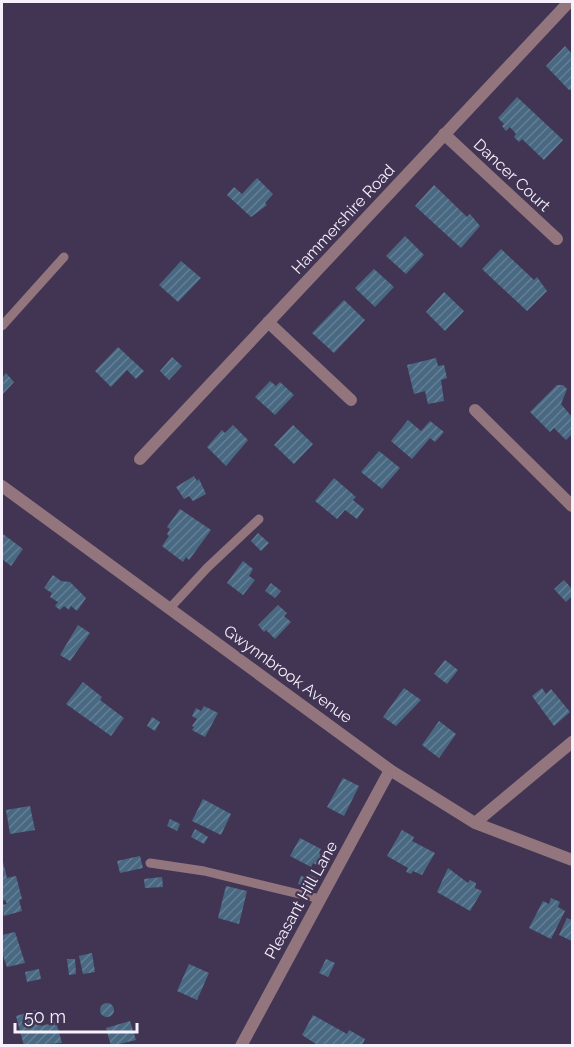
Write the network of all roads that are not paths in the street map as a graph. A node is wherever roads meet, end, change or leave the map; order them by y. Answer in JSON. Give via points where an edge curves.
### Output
{"nodes":[{"id":1,"x":569,"y":2,"type":"edge"},
{"id":2,"x":444,"y":135,"type":"junction"},
{"id":3,"x":557,"y":239,"type":"dead end"},
{"id":4,"x":64,"y":258,"type":"dead end"},
{"id":5,"x":268,"y":322,"type":"junction"},
{"id":6,"x":2,"y":326,"type":"edge"},
{"id":7,"x":351,"y":400,"type":"dead end"},
{"id":8,"x":475,"y":410,"type":"dead end"},
{"id":9,"x":140,"y":459,"type":"dead end"},
{"id":10,"x":2,"y":486,"type":"edge"},
{"id":11,"x":573,"y":506,"type":"edge"},
{"id":12,"x":259,"y":519,"type":"dead end"},
{"id":13,"x":170,"y":609,"type":"junction"},
{"id":14,"x":573,"y":742,"type":"edge"},
{"id":15,"x":390,"y":770,"type":"junction"},
{"id":16,"x":475,"y":824,"type":"junction"},
{"id":17,"x":573,"y":860,"type":"edge"},
{"id":18,"x":150,"y":863,"type":"dead end"},
{"id":19,"x":320,"y":899,"type":"junction"},
{"id":20,"x":241,"y":1046,"type":"edge"}],
"edges":[{"from":1,"to":2,"type":"street","name":"Hammershire Road"},
{"from":2,"to":3,"type":"street","name":"Dancer Court"},
{"from":2,"to":5,"type":"street","name":"Hammershire Road"},
{"from":4,"to":6,"type":"lane"},
{"from":5,"to":7,"type":"street"},
{"from":5,"to":9,"type":"street","name":"Hammershire Road"},
{"from":8,"to":11,"type":"street"},
{"from":10,"to":13,"type":"street","name":"Gwynnbrook Avenue"},
{"from":12,"to":13,"type":"lane"},
{"from":13,"to":15,"type":"street","name":"Gwynnbrook Avenue"},
{"from":14,"to":16,"type":"street"},
{"from":15,"to":16,"type":"street","name":"Gwynnbrook Avenue"},
{"from":15,"to":19,"type":"street","name":"Pleasant Hill Lane"},
{"from":16,"to":17,"type":"street","name":"Gwynnbrook Avenue"},
{"from":18,"to":19,"type":"lane","via":[[204,871]]},
{"from":19,"to":20,"type":"street","name":"Pleasant Hill Lane"}]}
